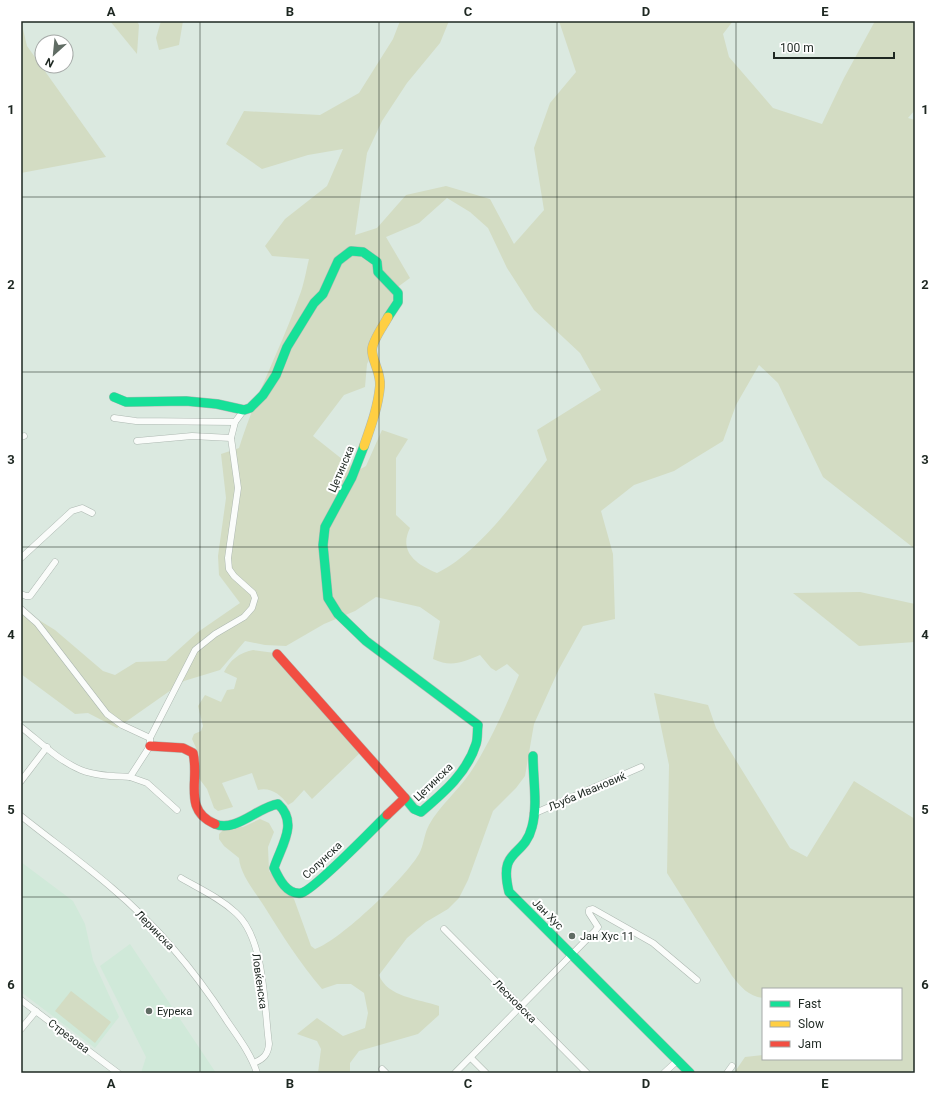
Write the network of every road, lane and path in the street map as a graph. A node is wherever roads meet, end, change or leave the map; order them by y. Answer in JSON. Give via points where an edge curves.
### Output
{"nodes":[{"id":1,"x":114,"y":397,"type":"dead end"},
{"id":2,"x":244,"y":410,"type":"junction"},
{"id":3,"x":114,"y":418,"type":"dead end"},
{"id":4,"x":235,"y":422,"type":"junction"},
{"id":5,"x":232,"y":438,"type":"junction"},
{"id":6,"x":137,"y":441,"type":"dead end"},
{"id":7,"x":92,"y":513,"type":"dead end"},
{"id":8,"x":21,"y":558,"type":"edge"},
{"id":9,"x":55,"y":562,"type":"dead end"},
{"id":10,"x":21,"y":594,"type":"edge"},
{"id":11,"x":21,"y":609,"type":"edge"},
{"id":12,"x":277,"y":654,"type":"dead end"},
{"id":13,"x":21,"y":727,"type":"edge"},
{"id":14,"x":150,"y":742,"type":"junction"},
{"id":15,"x":47,"y":747,"type":"junction"},
{"id":16,"x":533,"y":756,"type":"dead end"},
{"id":17,"x":641,"y":767,"type":"dead end"},
{"id":18,"x":136,"y":778,"type":"junction"},
{"id":19,"x":21,"y":781,"type":"edge"},
{"id":20,"x":405,"y":798,"type":"junction"},
{"id":21,"x":177,"y":810,"type":"dead end"},
{"id":22,"x":533,"y":814,"type":"junction"},
{"id":23,"x":21,"y":816,"type":"edge"},
{"id":24,"x":181,"y":878,"type":"dead end"},
{"id":25,"x":444,"y":929,"type":"dead end"},
{"id":26,"x":572,"y":955,"type":"junction"},
{"id":27,"x":697,"y":980,"type":"dead end"},
{"id":28,"x":21,"y":1000,"type":"edge"},
{"id":29,"x":521,"y":1007,"type":"junction"},
{"id":30,"x":36,"y":1011,"type":"junction"},
{"id":31,"x":21,"y":1029,"type":"edge"},
{"id":32,"x":471,"y":1058,"type":"junction"},
{"id":33,"x":678,"y":1060,"type":"junction"},
{"id":34,"x":254,"y":1063,"type":"junction"},
{"id":35,"x":732,"y":1066,"type":"dead end"},
{"id":36,"x":118,"y":1073,"type":"edge"},
{"id":37,"x":257,"y":1073,"type":"edge"},
{"id":38,"x":455,"y":1073,"type":"edge"},
{"id":39,"x":486,"y":1073,"type":"edge"},
{"id":40,"x":588,"y":1073,"type":"edge"},
{"id":41,"x":664,"y":1073,"type":"edge"},
{"id":42,"x":690,"y":1073,"type":"edge"},
{"id":43,"x":727,"y":1073,"type":"edge"}],
"edges":[{"from":1,"to":2,"type":"street","via":[[126,402],[202,402]]},
{"from":2,"to":4,"type":"street","name":"Цетинска"},
{"from":2,"to":20,"type":"street","name":"Цетинска","via":[[264,395],[276,375],[287,347],[314,303],[323,294],[338,261],[351,251],[363,252],[377,262],[378,272],[399,296],[372,350],[380,375],[378,403],[352,477],[325,527],[323,545],[328,598],[338,614],[366,641],[478,725],[477,743],[468,764],[456,779],[421,812],[414,809]]},
{"from":3,"to":4,"type":"street","via":[[136,421]]},
{"from":4,"to":5,"type":"street","name":"Цетинска"},
{"from":5,"to":6,"type":"street","via":[[192,436]]},
{"from":5,"to":14,"type":"street","name":"Цетинска","via":[[238,488],[228,558],[229,569],[255,598],[252,608],[244,617],[215,634],[195,650]]},
{"from":7,"to":8,"type":"street","via":[[82,508],[72,511]]},
{"from":9,"to":10,"type":"street","via":[[30,596]]},
{"from":11,"to":14,"type":"street","via":[[37,623],[107,714]]},
{"from":12,"to":20,"type":"street"},
{"from":13,"to":15,"type":"street"},
{"from":14,"to":18,"type":"street"},
{"from":14,"to":20,"type":"street","name":"Солунска","via":[[183,748],[193,753],[193,791],[198,810],[213,824],[230,826],[240,823],[267,806],[278,804],[287,811],[289,819],[286,838],[274,868],[281,883],[295,892],[306,892],[316,884]]},
{"from":15,"to":18,"type":"street","via":[[81,770]]},
{"from":15,"to":19,"type":"street"},
{"from":16,"to":22,"type":"street","name":"Јан Хус"},
{"from":17,"to":22,"type":"street","name":"Љуба Ивановиќ"},
{"from":18,"to":21,"type":"street"},
{"from":22,"to":26,"type":"street","name":"Јан Хус","via":[[531,832],[507,862],[505,879],[509,892]]},
{"from":23,"to":34,"type":"street","name":"Леринска","via":[[112,888],[164,938],[205,989]]},
{"from":24,"to":34,"type":"street","name":"Ловќенска","via":[[236,913],[250,930],[258,958],[269,1044],[266,1056]]},
{"from":25,"to":29,"type":"street","name":"Лесновска"},
{"from":26,"to":27,"type":"street","via":[[598,927],[589,913],[589,910],[593,909],[653,944]]},
{"from":26,"to":29,"type":"street"},
{"from":26,"to":33,"type":"street","name":"Јан Хус"},
{"from":28,"to":30,"type":"street","name":"Стрезова"},
{"from":29,"to":32,"type":"street"},
{"from":29,"to":40,"type":"street","name":"Лесновска"},
{"from":30,"to":31,"type":"street"},
{"from":30,"to":36,"type":"street","name":"Стрезова"},
{"from":32,"to":38,"type":"street"},
{"from":32,"to":39,"type":"street"},
{"from":33,"to":41,"type":"street"},
{"from":33,"to":42,"type":"street","name":"Јан Хус"},
{"from":34,"to":37,"type":"street","name":"Леринска"},
{"from":35,"to":43,"type":"street"}]}
